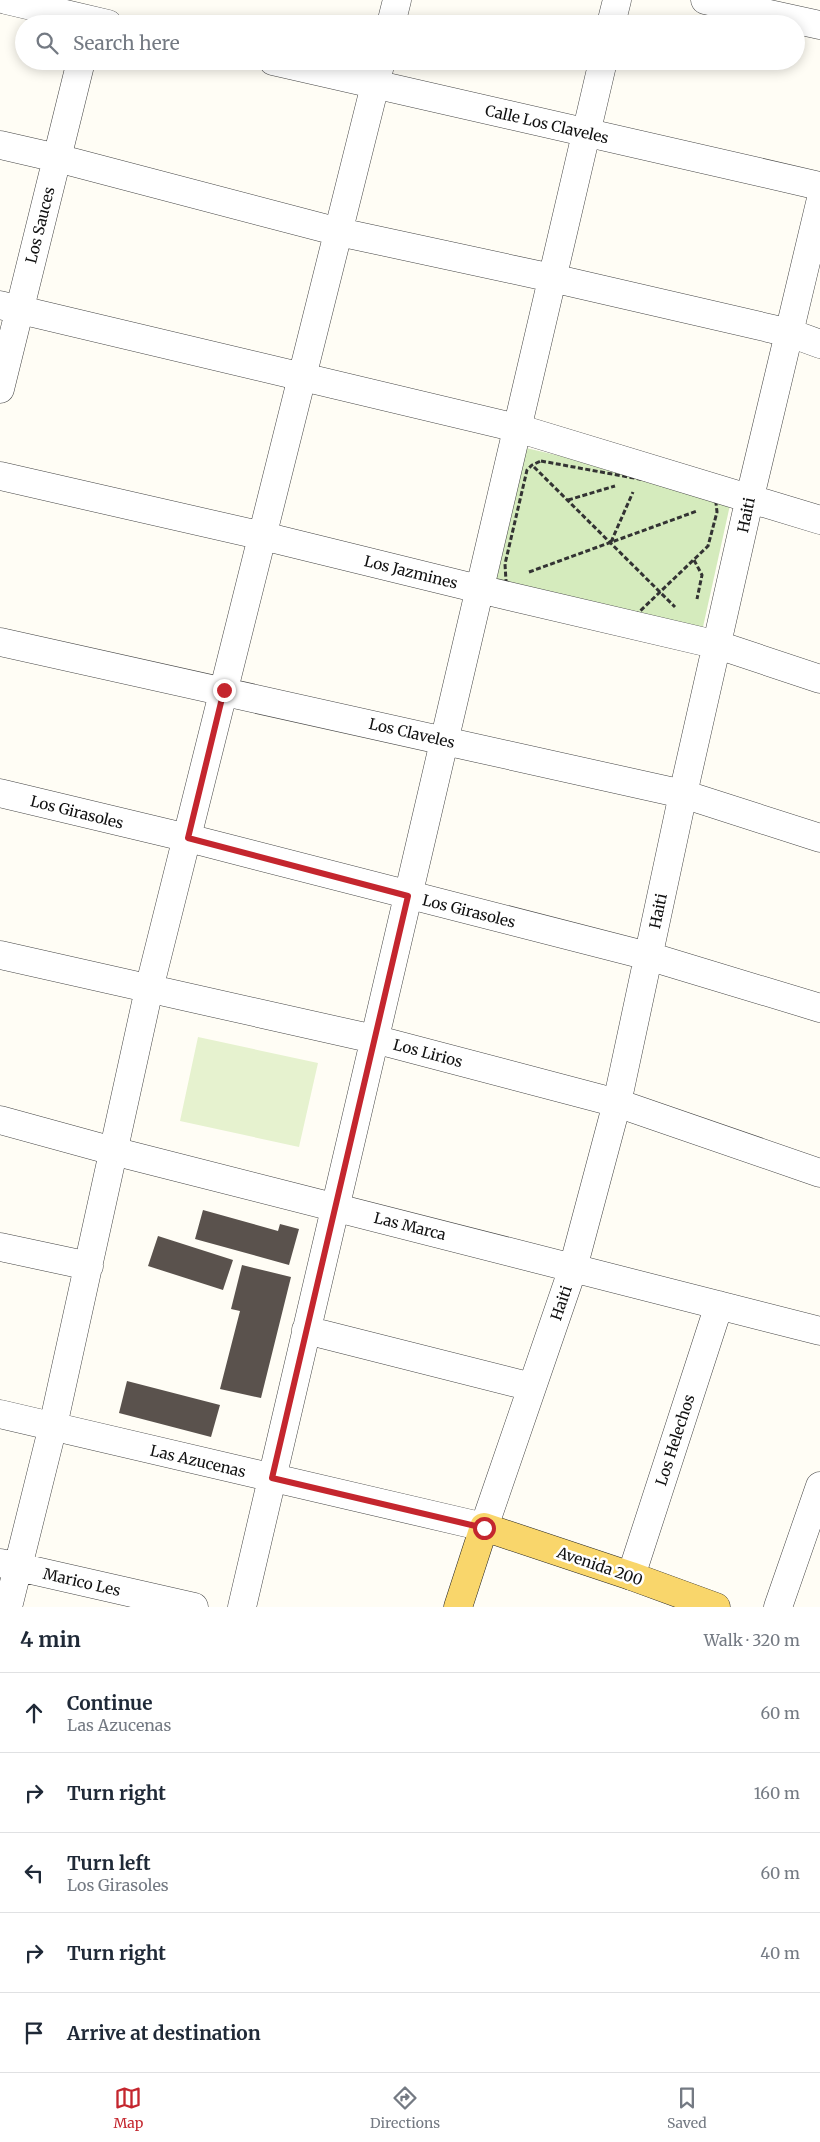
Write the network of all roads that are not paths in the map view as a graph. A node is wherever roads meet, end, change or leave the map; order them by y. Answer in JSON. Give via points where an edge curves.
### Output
{"nodes":[{"id":1,"x":6,"y":0,"type":"edge"},
{"id":2,"x":397,"y":0,"type":"edge"},
{"id":3,"x":617,"y":0,"type":"edge"},
{"id":4,"x":705,"y":0,"type":"edge"},
{"id":5,"x":85,"y":15,"type":"edge"},
{"id":6,"x":393,"y":15,"type":"edge"},
{"id":7,"x":613,"y":15,"type":"edge"},
{"id":8,"x":774,"y":15,"type":"edge"},
{"id":9,"x":805,"y":22,"type":"edge"},
{"id":10,"x":820,"y":25,"type":"edge"},
{"id":11,"x":79,"y":70,"type":"edge"},
{"id":12,"x":352,"y":70,"type":"edge"},
{"id":13,"x":601,"y":70,"type":"edge"},
{"id":14,"x":378,"y":73,"type":"edge"},
{"id":15,"x":586,"y":133,"type":"junction"},
{"id":16,"x":0,"y":145,"type":"edge"},
{"id":17,"x":57,"y":158,"type":"junction"},
{"id":18,"x":820,"y":186,"type":"edge"},
{"id":19,"x":820,"y":204,"type":"edge"},
{"id":20,"x":339,"y":232,"type":"junction"},
{"id":21,"x":552,"y":278,"type":"junction"},
{"id":22,"x":10,"y":307,"type":"edge"},
{"id":23,"x":790,"y":333,"type":"junction"},
{"id":24,"x":820,"y":344,"type":"edge"},
{"id":25,"x":302,"y":378,"type":"junction"},
{"id":26,"x":0,"y":389,"type":"edge"},
{"id":27,"x":517,"y":428,"type":"junction"},
{"id":28,"x":0,"y":476,"type":"edge"},
{"id":29,"x":750,"y":498,"type":"junction"},
{"id":30,"x":820,"y":520,"type":"edge"},
{"id":31,"x":263,"y":536,"type":"junction"},
{"id":32,"x":479,"y":589,"type":"junction"},
{"id":33,"x":0,"y":642,"type":"edge"},
{"id":34,"x":718,"y":644,"type":"junction"},
{"id":35,"x":820,"y":679,"type":"edge"},
{"id":36,"x":224,"y":690,"type":"junction"},
{"id":37,"x":444,"y":740,"type":"junction"},
{"id":38,"x":0,"y":793,"type":"edge"},
{"id":39,"x":683,"y":794,"type":"junction"},
{"id":40,"x":188,"y":838,"type":"junction"},
{"id":41,"x":820,"y":838,"type":"edge"},
{"id":42,"x":408,"y":896,"type":"junction"},
{"id":43,"x":0,"y":955,"type":"edge"},
{"id":44,"x":648,"y":956,"type":"junction"},
{"id":45,"x":149,"y":989,"type":"junction"},
{"id":46,"x":820,"y":1008,"type":"edge"},
{"id":47,"x":374,"y":1039,"type":"junction"},
{"id":48,"x":616,"y":1103,"type":"junction"},
{"id":49,"x":0,"y":1120,"type":"edge"},
{"id":50,"x":113,"y":1151,"type":"junction"},
{"id":51,"x":820,"y":1173,"type":"edge"},
{"id":52,"x":335,"y":1207,"type":"junction"},
{"id":53,"x":0,"y":1247,"type":"edge"},
{"id":54,"x":89,"y":1266,"type":"junction"},
{"id":55,"x":573,"y":1268,"type":"junction"},
{"id":56,"x":719,"y":1305,"type":"junction"},
{"id":57,"x":306,"y":1330,"type":"junction"},
{"id":58,"x":820,"y":1331,"type":"edge"},
{"id":59,"x":532,"y":1387,"type":"junction"},
{"id":60,"x":0,"y":1414,"type":"edge"},
{"id":61,"x":53,"y":1426,"type":"junction"},
{"id":62,"x":272,"y":1478,"type":"junction"},
{"id":63,"x":820,"y":1486,"type":"edge"},
{"id":64,"x":484,"y":1528,"type":"junction"},
{"id":65,"x":9,"y":1565,"type":"edge"},
{"id":66,"x":631,"y":1576,"type":"junction"},
{"id":67,"x":8,"y":1607,"type":"edge"},
{"id":68,"x":194,"y":1607,"type":"edge"},
{"id":69,"x":242,"y":1607,"type":"edge"},
{"id":70,"x":458,"y":1607,"type":"edge"},
{"id":71,"x":716,"y":1607,"type":"edge"},
{"id":72,"x":778,"y":1607,"type":"edge"}],
"edges":[{"from":1,"to":5,"type":"street"},
{"from":2,"to":6,"type":"street"},
{"from":3,"to":7,"type":"street"},
{"from":4,"to":8,"type":"street"},
{"from":9,"to":10,"type":"street"},
{"from":11,"to":17,"type":"street","name":"Los Sauces"},
{"from":12,"to":14,"type":"street","name":"Calle Los Claveles"},
{"from":13,"to":15,"type":"street"},
{"from":14,"to":15,"type":"street","name":"Calle Los Claveles"},
{"from":14,"to":20,"type":"street"},
{"from":15,"to":18,"type":"street","name":"Calle Los Claveles"},
{"from":15,"to":21,"type":"street"},
{"from":16,"to":17,"type":"street"},
{"from":17,"to":20,"type":"street"},
{"from":17,"to":22,"type":"street","name":"Los Sauces"},
{"from":19,"to":23,"type":"street","name":"Haiti"},
{"from":20,"to":21,"type":"street"},
{"from":20,"to":25,"type":"street"},
{"from":21,"to":23,"type":"street"},
{"from":21,"to":27,"type":"street"},
{"from":22,"to":25,"type":"street"},
{"from":22,"to":26,"type":"street","name":"Los Sauces"},
{"from":23,"to":24,"type":"street"},
{"from":23,"to":29,"type":"street","name":"Haiti"},
{"from":25,"to":27,"type":"street"},
{"from":25,"to":31,"type":"street"},
{"from":27,"to":29,"type":"street"},
{"from":27,"to":32,"type":"street"},
{"from":28,"to":31,"type":"street","name":"Los Jazmines"},
{"from":29,"to":30,"type":"street"},
{"from":29,"to":34,"type":"street","name":"Haiti"},
{"from":31,"to":32,"type":"street","name":"Los Jazmines"},
{"from":31,"to":36,"type":"street"},
{"from":32,"to":34,"type":"street","name":"Los Jazmines"},
{"from":32,"to":37,"type":"street"},
{"from":33,"to":36,"type":"street","name":"Los Claveles"},
{"from":34,"to":35,"type":"street","name":"Los Jazmines"},
{"from":34,"to":39,"type":"street","name":"Haiti"},
{"from":36,"to":37,"type":"street","name":"Los Claveles"},
{"from":36,"to":40,"type":"street"},
{"from":37,"to":39,"type":"street","name":"Los Claveles"},
{"from":37,"to":42,"type":"street"},
{"from":38,"to":40,"type":"street","name":"Los Girasoles"},
{"from":39,"to":41,"type":"street","name":"Los Claveles"},
{"from":39,"to":44,"type":"street","name":"Haiti"},
{"from":40,"to":42,"type":"street","name":"Los Girasoles"},
{"from":40,"to":45,"type":"street"},
{"from":42,"to":44,"type":"street","name":"Los Girasoles"},
{"from":42,"to":47,"type":"street"},
{"from":43,"to":45,"type":"street","name":"Los Lirios"},
{"from":44,"to":46,"type":"street","name":"Los Girasoles"},
{"from":44,"to":48,"type":"street","name":"Haiti"},
{"from":45,"to":47,"type":"street","name":"Los Lirios"},
{"from":45,"to":50,"type":"street"},
{"from":47,"to":48,"type":"street","name":"Los Lirios"},
{"from":47,"to":52,"type":"street"},
{"from":48,"to":51,"type":"street","name":"Los Lirios"},
{"from":48,"to":55,"type":"street","name":"Haiti"},
{"from":49,"to":50,"type":"street","name":"Las Marca"},
{"from":50,"to":52,"type":"street","name":"Las Marca"},
{"from":50,"to":54,"type":"street"},
{"from":52,"to":55,"type":"street","name":"Las Marca"},
{"from":52,"to":57,"type":"street"},
{"from":53,"to":54,"type":"street"},
{"from":54,"to":61,"type":"street"},
{"from":55,"to":56,"type":"street","name":"Las Marca"},
{"from":55,"to":59,"type":"street","name":"Haiti"},
{"from":56,"to":58,"type":"street","name":"Las Marca"},
{"from":56,"to":66,"type":"street","name":"Los Helechos"},
{"from":57,"to":59,"type":"street"},
{"from":57,"to":62,"type":"street"},
{"from":59,"to":64,"type":"street","name":"Haiti"},
{"from":60,"to":61,"type":"street","name":"Las Azucenas"},
{"from":61,"to":62,"type":"street","name":"Las Azucenas"},
{"from":61,"to":65,"type":"street"},
{"from":62,"to":64,"type":"street","name":"Las Azucenas"},
{"from":62,"to":69,"type":"street"},
{"from":63,"to":72,"type":"street"},
{"from":64,"to":66,"type":"main road","name":"Avenida 200"},
{"from":64,"to":70,"type":"main road","name":"Haiti"},
{"from":65,"to":67,"type":"street"},
{"from":65,"to":68,"type":"street","name":"Marico Les"},
{"from":66,"to":71,"type":"main road","name":"Avenida 200"}]}
